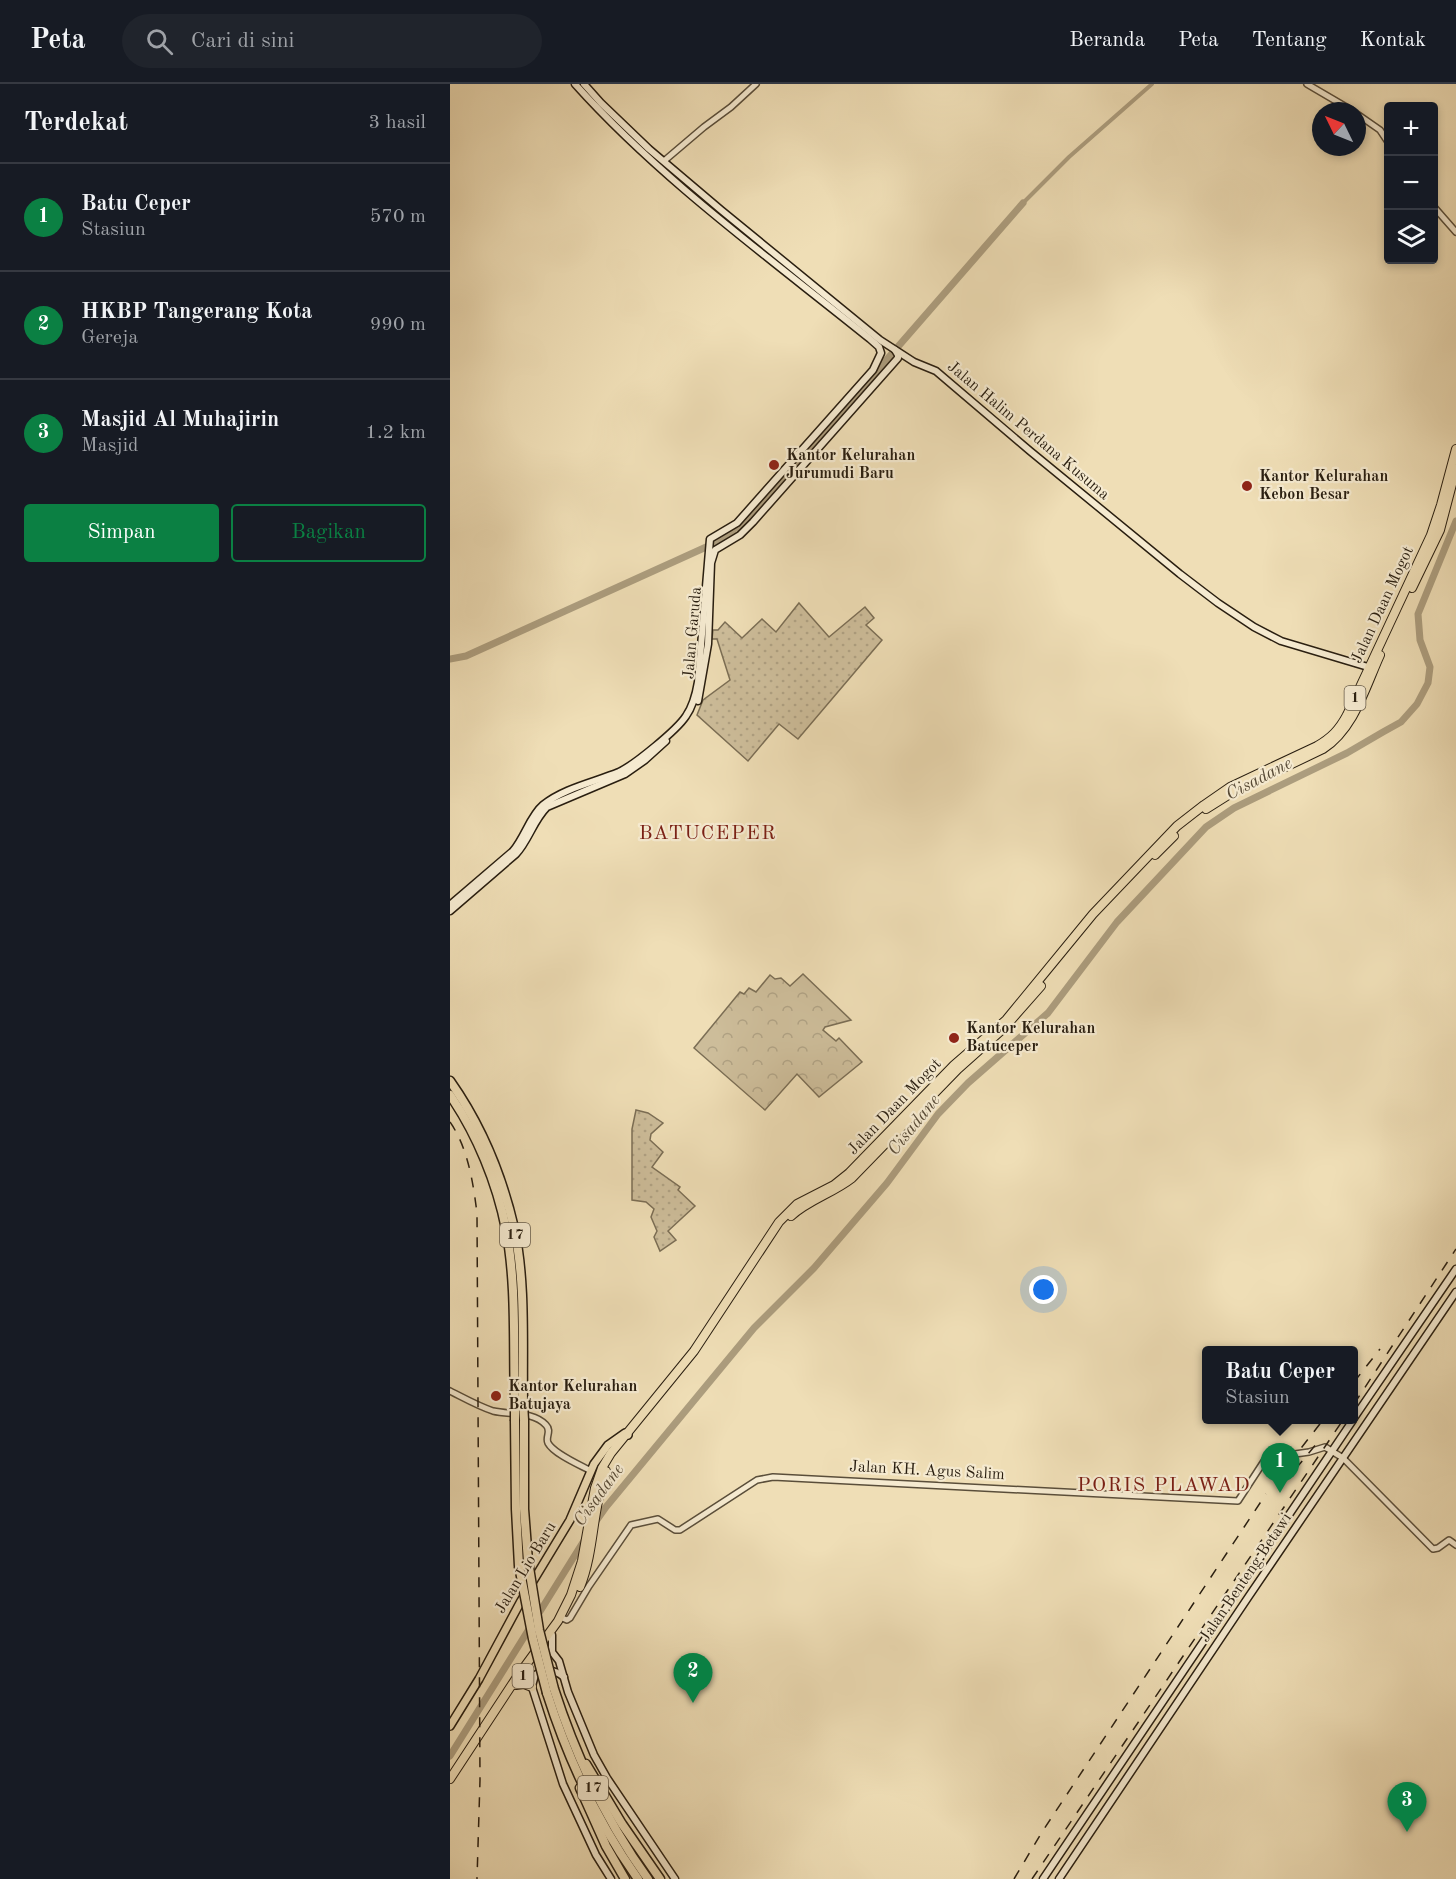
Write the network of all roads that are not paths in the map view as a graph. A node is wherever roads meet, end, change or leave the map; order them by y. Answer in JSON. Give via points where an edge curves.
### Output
{"nodes":[{"id":1,"x":575,"y":84,"type":"edge"},
{"id":2,"x":584,"y":84,"type":"edge"},
{"id":3,"x":756,"y":84,"type":"edge"},
{"id":4,"x":1307,"y":84,"type":"edge"},
{"id":5,"x":1338,"y":102,"type":"edge"},
{"id":6,"x":1366,"y":120,"type":"edge"},
{"id":7,"x":1384,"y":135,"type":"edge"},
{"id":8,"x":664,"y":161,"type":"junction"},
{"id":9,"x":1437,"y":210,"type":"edge"},
{"id":10,"x":735,"y":225,"type":"junction"},
{"id":11,"x":1456,"y":232,"type":"edge"},
{"id":12,"x":758,"y":244,"type":"junction"},
{"id":13,"x":881,"y":350,"type":"joint"},
{"id":14,"x":895,"y":350,"type":"junction"},
{"id":15,"x":914,"y":362,"type":"junction"},
{"id":16,"x":894,"y":363,"type":"junction"},
{"id":17,"x":1456,"y":449,"type":"edge"},
{"id":18,"x":1456,"y":469,"type":"edge"},
{"id":19,"x":782,"y":480,"type":"junction"},
{"id":20,"x":1433,"y":538,"type":"junction"},
{"id":21,"x":1368,"y":667,"type":"junction"},
{"id":22,"x":1232,"y":789,"type":"junction"},
{"id":23,"x":475,"y":886,"type":"junction"},
{"id":24,"x":463,"y":896,"type":"junction"},
{"id":25,"x":450,"y":905,"type":"edge"},
{"id":26,"x":450,"y":911,"type":"edge"},
{"id":27,"x":450,"y":1081,"type":"edge"},
{"id":28,"x":450,"y":1095,"type":"edge"},
{"id":29,"x":1456,"y":1269,"type":"edge"},
{"id":30,"x":1456,"y":1292,"type":"edge"},
{"id":31,"x":1426,"y":1325,"type":"junction"},
{"id":32,"x":450,"y":1390,"type":"edge"},
{"id":33,"x":519,"y":1403,"type":"junction"},
{"id":34,"x":1358,"y":1413,"type":"edge"},
{"id":35,"x":519,"y":1421,"type":"junction"},
{"id":36,"x":1351,"y":1424,"type":"edge"},
{"id":37,"x":616,"y":1444,"type":"junction"},
{"id":38,"x":1338,"y":1454,"type":"junction"},
{"id":39,"x":591,"y":1471,"type":"junction"},
{"id":40,"x":1456,"y":1545,"type":"edge"},
{"id":41,"x":562,"y":1617,"type":"junction"},
{"id":42,"x":552,"y":1635,"type":"junction"},
{"id":43,"x":525,"y":1673,"type":"junction"},
{"id":44,"x":564,"y":1677,"type":"junction"},
{"id":45,"x":516,"y":1686,"type":"junction"},
{"id":46,"x":532,"y":1687,"type":"junction"},
{"id":47,"x":551,"y":1691,"type":"junction"},
{"id":48,"x":450,"y":1726,"type":"edge"},
{"id":49,"x":567,"y":1739,"type":"junction"},
{"id":50,"x":450,"y":1779,"type":"edge"},
{"id":51,"x":450,"y":1787,"type":"edge"},
{"id":52,"x":611,"y":1879,"type":"edge"},
{"id":53,"x":625,"y":1879,"type":"edge"},
{"id":54,"x":639,"y":1879,"type":"edge"},
{"id":55,"x":648,"y":1879,"type":"edge"},
{"id":56,"x":660,"y":1879,"type":"edge"},
{"id":57,"x":675,"y":1879,"type":"edge"},
{"id":58,"x":1043,"y":1879,"type":"edge"},
{"id":59,"x":1059,"y":1879,"type":"edge"}],
"edges":[{"from":1,"to":10,"type":"main road","name":"Jalan Halim Perdana Kusuma","via":[[628,138]]},
{"from":2,"to":8,"type":"main road","name":"Jalan Halim Perdana Kusuma"},
{"from":3,"to":8,"type":"street"},
{"from":4,"to":5,"type":"street"},
{"from":6,"to":7,"type":"street"},
{"from":8,"to":10,"type":"main road","name":"Jalan Halim Perdana Kusuma"},
{"from":9,"to":11,"type":"street"},
{"from":10,"to":12,"type":"main road","name":"Jalan Halim Perdana Kusuma"},
{"from":12,"to":13,"type":"main road","name":"Jalan Halim Perdana Kusuma"},
{"from":12,"to":14,"type":"main road","name":"Jalan Halim Perdana Kusuma"},
{"from":13,"to":19,"type":"main road","name":"Jalan Garuda","via":[[873,369]]},
{"from":14,"to":15,"type":"main road","name":"Jalan Halim Perdana Kusuma"},
{"from":14,"to":16,"type":"main road","via":[[898,358]]},
{"from":15,"to":16,"type":"main road"},
{"from":15,"to":21,"type":"main road","name":"Jalan Halim Perdana Kusuma","via":[[936,371],[1225,608],[1285,643]]},
{"from":16,"to":19,"type":"main road","name":"Jalan Garuda"},
{"from":17,"to":20,"type":"highway","name":"Jalan Daan Mogot","number":"1"},
{"from":18,"to":20,"type":"highway","name":"Jalan Daan Mogot","number":"1","via":[[1446,510]]},
{"from":19,"to":23,"type":"main road","name":"Jalan Garuda","via":[[753,522],[712,556],[704,673],[701,693],[689,719],[635,768],[547,807],[524,845]]},
{"from":19,"to":23,"type":"main road","name":"Jalan Garuda","via":[[737,523],[711,537],[698,682],[686,716],[627,768],[543,805],[513,851]]},
{"from":20,"to":21,"type":"highway","name":"Jalan Daan Mogot","number":"1"},
{"from":20,"to":22,"type":"highway","name":"Jalan Daan Mogot","number":"1","via":[[1345,730],[1323,749]]},
{"from":21,"to":22,"type":"highway","name":"Jalan Daan Mogot","number":"1","via":[[1347,716],[1334,735]]},
{"from":22,"to":37,"type":"highway","name":"Jalan Daan Mogot","number":"1","via":[[1192,813],[1163,839],[1093,914],[1006,1020],[954,1065],[849,1173],[790,1209],[699,1353]]},
{"from":23,"to":24,"type":"main road","name":"Jalan Garuda"},
{"from":24,"to":25,"type":"main road","name":"Jalan Garuda"},
{"from":24,"to":26,"type":"main road","name":"Jalan Garuda"},
{"from":27,"to":33,"type":"highway","number":"17","via":[[488,1147],[514,1230],[521,1279]]},
{"from":28,"to":33,"type":"highway","number":"17","via":[[480,1150],[506,1229]]},
{"from":29,"to":31,"type":"main road","name":"Jalan Benteng Betawi"},
{"from":30,"to":31,"type":"main road","name":"Jalan Benteng Betawi"},
{"from":31,"to":34,"type":"main road","name":"Jalan Benteng Betawi"},
{"from":31,"to":38,"type":"main road","name":"Jalan Benteng Betawi"},
{"from":32,"to":39,"type":"street","via":[[493,1411],[530,1416],[547,1425],[549,1444]]},
{"from":33,"to":35,"type":"highway","number":"17","bridge":true},
{"from":35,"to":47,"type":"highway","number":"17","bridge":true,"via":[[528,1562]]},
{"from":35,"to":47,"type":"highway","number":"17","bridge":true,"via":[[519,1566],[533,1640]]},
{"from":36,"to":38,"type":"main road","name":"Jalan Benteng Betawi"},
{"from":37,"to":39,"type":"main road","name":"Jalan Lio Baru","via":[[598,1458]]},
{"from":37,"to":41,"type":"highway","name":"Jalan Daan Mogot","number":"1","via":[[595,1502],[578,1592]]},
{"from":38,"to":40,"type":"street","via":[[1433,1549],[1449,1540]]},
{"from":38,"to":41,"type":"street","name":"Jalan KH. Agus Salim","via":[[1325,1447],[1295,1454],[1271,1452],[1238,1501],[761,1478],[680,1530],[658,1519],[631,1525],[574,1612],[567,1620]]},
{"from":38,"to":58,"type":"main road","name":"Jalan Benteng Betawi"},
{"from":38,"to":59,"type":"main road","name":"Jalan Benteng Betawi"},
{"from":39,"to":48,"type":"main road","name":"Jalan Lio Baru","via":[[570,1520]]},
{"from":41,"to":42,"type":"highway","name":"Jalan Daan Mogot","number":"1"},
{"from":41,"to":50,"type":"highway","name":"Jalan Daan Mogot","number":"1","via":[[512,1684]]},
{"from":42,"to":43,"type":"highway","name":"Jalan Daan Mogot","number":"1"},
{"from":42,"to":44,"type":"main road","via":[[552,1652]]},
{"from":43,"to":45,"type":"highway","name":"Jalan Daan Mogot","number":"1"},
{"from":43,"to":46,"type":"main road"},
{"from":44,"to":46,"type":"main road","via":[[548,1669],[535,1675]]},
{"from":44,"to":57,"type":"main road","via":[[598,1762]]},
{"from":45,"to":46,"type":"highway"},
{"from":45,"to":51,"type":"highway","name":"Jalan Daan Mogot","number":"1"},
{"from":46,"to":52,"type":"main road","via":[[563,1784]]},
{"from":47,"to":49,"type":"highway","number":"17"},
{"from":49,"to":53,"type":"highway","via":[[576,1781]]},
{"from":49,"to":54,"type":"highway","number":"17","via":[[613,1841]]},
{"from":49,"to":55,"type":"highway","number":"17","via":[[624,1844]]},
{"from":49,"to":56,"type":"highway"}]}
